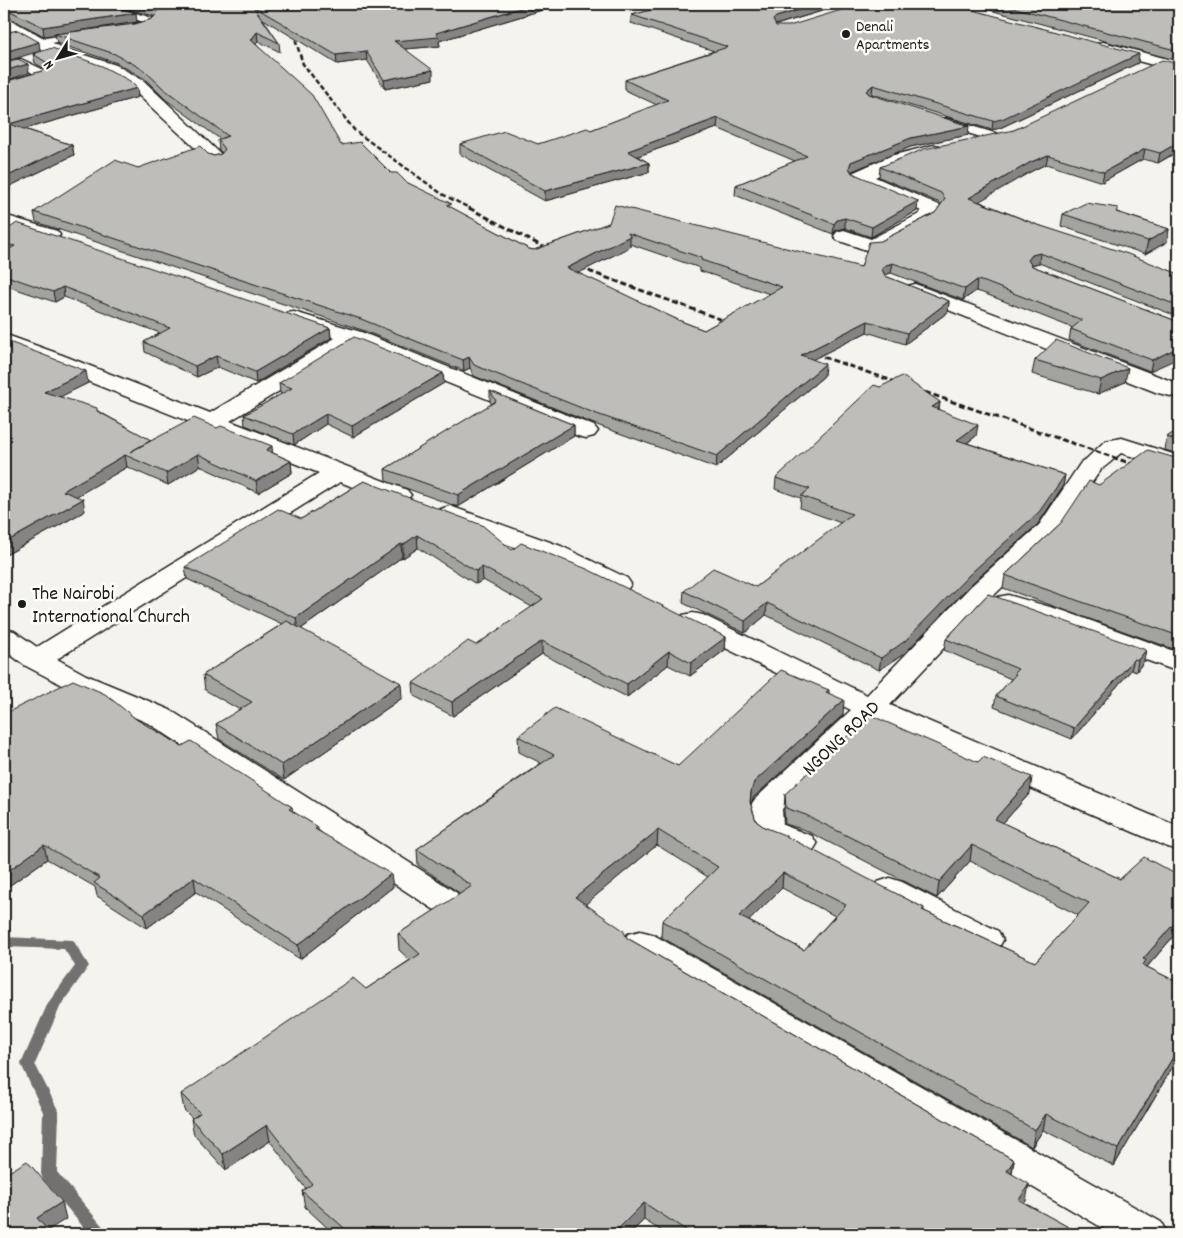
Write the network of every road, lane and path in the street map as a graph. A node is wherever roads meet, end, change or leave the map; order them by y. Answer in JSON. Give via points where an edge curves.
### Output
{"nodes":[{"id":1,"x":93,"y":4,"type":"edge"},
{"id":2,"x":924,"y":4,"type":"edge"},
{"id":3,"x":963,"y":8,"type":"edge"},
{"id":4,"x":4,"y":21,"type":"edge"},
{"id":5,"x":118,"y":30,"type":"edge"},
{"id":6,"x":89,"y":34,"type":"edge"},
{"id":7,"x":1084,"y":42,"type":"edge"},
{"id":8,"x":44,"y":51,"type":"junction"},
{"id":9,"x":1159,"y":61,"type":"junction"},
{"id":10,"x":1179,"y":67,"type":"edge"},
{"id":11,"x":1134,"y":74,"type":"edge"},
{"id":12,"x":4,"y":87,"type":"edge"},
{"id":13,"x":929,"y":117,"type":"edge"},
{"id":14,"x":1015,"y":130,"type":"edge"},
{"id":15,"x":994,"y":138,"type":"junction"},
{"id":16,"x":216,"y":158,"type":"edge"},
{"id":17,"x":4,"y":221,"type":"edge"},
{"id":18,"x":844,"y":236,"type":"dead end"},
{"id":19,"x":67,"y":242,"type":"edge"},
{"id":20,"x":892,"y":281,"type":"edge"},
{"id":21,"x":276,"y":311,"type":"edge"},
{"id":22,"x":353,"y":337,"type":"junction"},
{"id":23,"x":4,"y":341,"type":"edge"},
{"id":24,"x":1179,"y":392,"type":"edge"},
{"id":25,"x":212,"y":422,"type":"junction"},
{"id":26,"x":586,"y":431,"type":"dead end"},
{"id":27,"x":1179,"y":464,"type":"edge"},
{"id":28,"x":337,"y":473,"type":"junction"},
{"id":29,"x":981,"y":592,"type":"junction"},
{"id":30,"x":640,"y":595,"type":"edge"},
{"id":31,"x":667,"y":608,"type":"edge"},
{"id":32,"x":4,"y":637,"type":"edge"},
{"id":33,"x":36,"y":660,"type":"junction"},
{"id":34,"x":1179,"y":663,"type":"edge"},
{"id":35,"x":871,"y":708,"type":"junction"},
{"id":36,"x":1179,"y":839,"type":"edge"},
{"id":37,"x":828,"y":858,"type":"edge"},
{"id":38,"x":863,"y":876,"type":"edge"},
{"id":39,"x":445,"y":901,"type":"edge"},
{"id":40,"x":986,"y":940,"type":"edge"},
{"id":41,"x":640,"y":943,"type":"edge"},
{"id":42,"x":1147,"y":1234,"type":"edge"}],
"edges":[{"from":1,"to":5,"type":"lane","via":[[152,21]]},
{"from":2,"to":3,"type":"street"},
{"from":4,"to":8,"type":"street"},
{"from":6,"to":8,"type":"lane"},
{"from":7,"to":9,"type":"street"},
{"from":8,"to":12,"type":"lane","via":[[16,64],[40,72],[39,76]]},
{"from":8,"to":16,"type":"street","via":[[110,69],[138,85]]},
{"from":9,"to":10,"type":"street"},
{"from":9,"to":11,"type":"street"},
{"from":13,"to":15,"type":"lane"},
{"from":14,"to":15,"type":"street"},
{"from":15,"to":18,"type":"street","via":[[917,153],[859,177],[932,209],[926,218],[872,246]]},
{"from":17,"to":19,"type":"street"},
{"from":20,"to":24,"type":"street"},
{"from":21,"to":22,"type":"street"},
{"from":22,"to":25,"type":"street"},
{"from":22,"to":26,"type":"street"},
{"from":23,"to":25,"type":"street"},
{"from":25,"to":28,"type":"street"},
{"from":27,"to":29,"type":"street","name":"NGONG ROAD","via":[[1122,445],[1114,446],[1090,466],[1048,530]]},
{"from":28,"to":30,"type":"street","via":[[552,552]]},
{"from":28,"to":33,"type":"street"},
{"from":29,"to":34,"type":"street"},
{"from":29,"to":35,"type":"street","name":"NGONG ROAD"},
{"from":31,"to":35,"type":"street"},
{"from":32,"to":33,"type":"street"},
{"from":33,"to":39,"type":"street","via":[[160,717]]},
{"from":35,"to":36,"type":"street"},
{"from":35,"to":37,"type":"street","name":"NGONG ROAD","via":[[766,806],[768,831]]},
{"from":38,"to":40,"type":"street"},
{"from":41,"to":42,"type":"street"}]}
